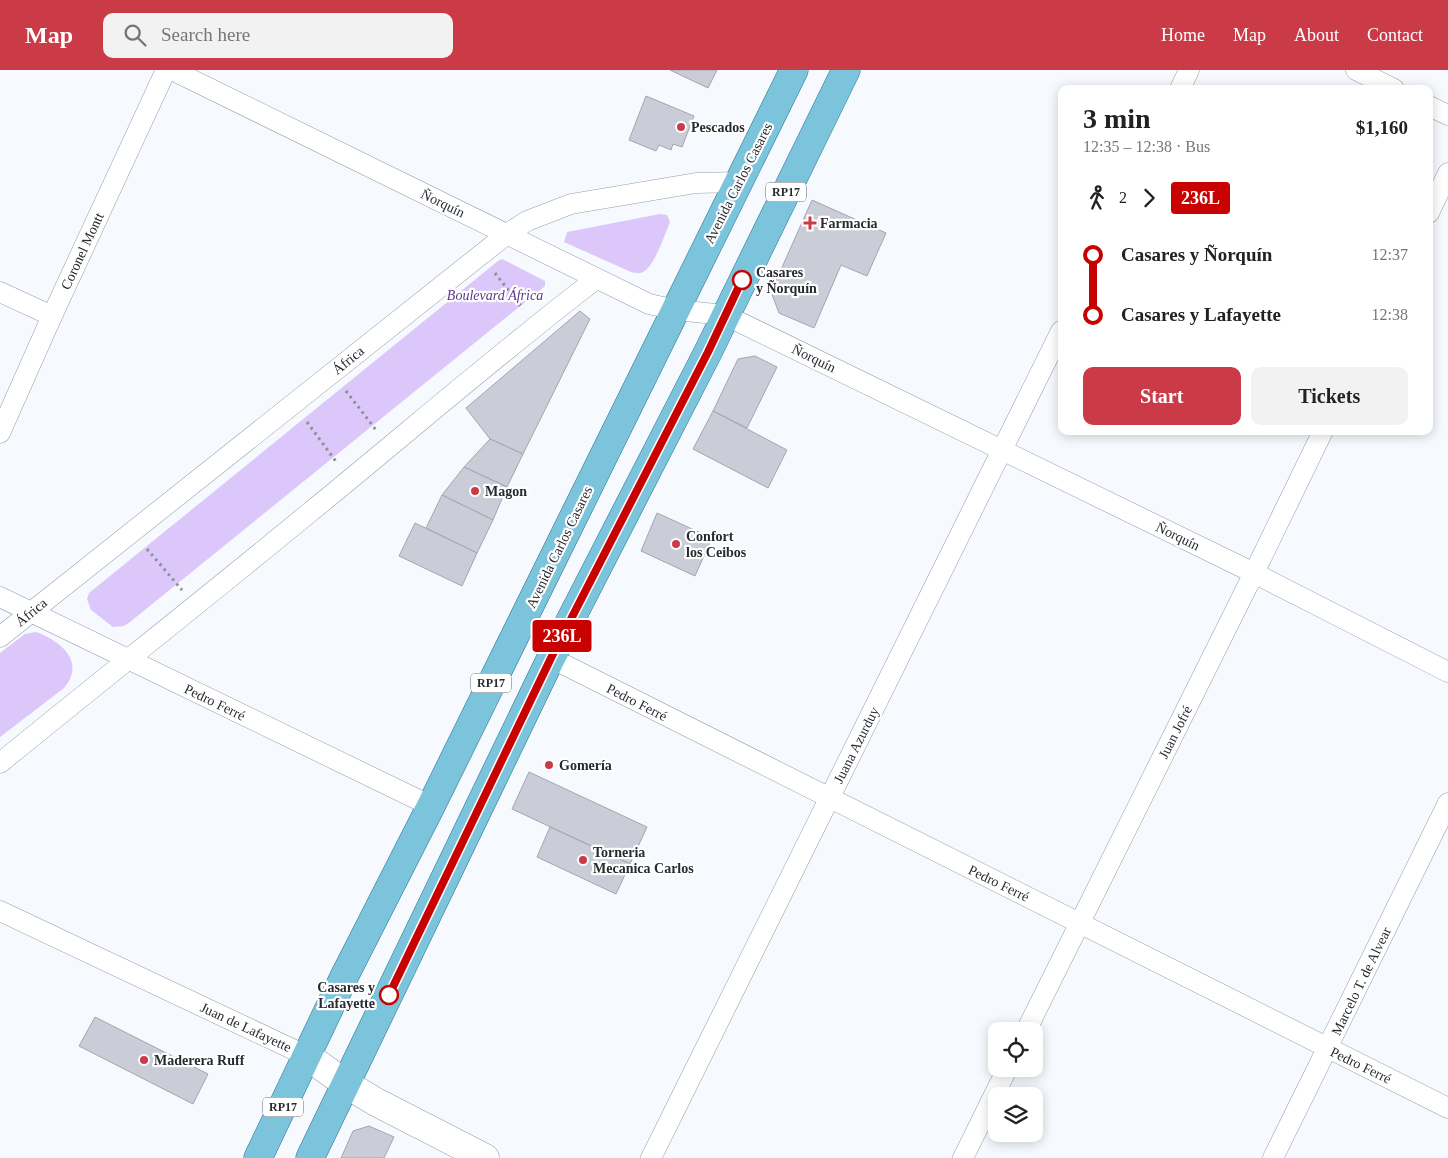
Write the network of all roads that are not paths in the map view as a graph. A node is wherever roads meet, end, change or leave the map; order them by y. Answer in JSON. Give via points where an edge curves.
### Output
{"nodes":[{"id":1,"x":166,"y":70,"type":"edge"},
{"id":2,"x":172,"y":70,"type":"edge"},
{"id":3,"x":794,"y":70,"type":"edge"},
{"id":4,"x":846,"y":70,"type":"edge"},
{"id":5,"x":1189,"y":70,"type":"edge"},
{"id":6,"x":1356,"y":70,"type":"edge"},
{"id":7,"x":1182,"y":85,"type":"edge"},
{"id":8,"x":1386,"y":85,"type":"edge"},
{"id":9,"x":1433,"y":108,"type":"edge"},
{"id":10,"x":1448,"y":115,"type":"edge"},
{"id":11,"x":1448,"y":173,"type":"edge"},
{"id":12,"x":740,"y":182,"type":"junction"},
{"id":13,"x":1433,"y":205,"type":"edge"},
{"id":14,"x":507,"y":234,"type":"junction"},
{"id":15,"x":596,"y":279,"type":"junction"},
{"id":16,"x":0,"y":292,"type":"edge"},
{"id":17,"x":676,"y":310,"type":"junction"},
{"id":18,"x":725,"y":315,"type":"junction"},
{"id":19,"x":52,"y":316,"type":"junction"},
{"id":20,"x":1058,"y":337,"type":"edge"},
{"id":21,"x":0,"y":433,"type":"edge"},
{"id":22,"x":1321,"y":435,"type":"edge"},
{"id":23,"x":1003,"y":450,"type":"junction"},
{"id":24,"x":1254,"y":573,"type":"junction"},
{"id":25,"x":0,"y":597,"type":"edge"},
{"id":26,"x":32,"y":611,"type":"junction"},
{"id":27,"x":0,"y":637,"type":"edge"},
{"id":28,"x":551,"y":658,"type":"junction"},
{"id":29,"x":126,"y":660,"type":"junction"},
{"id":30,"x":1448,"y":672,"type":"edge"},
{"id":31,"x":0,"y":763,"type":"edge"},
{"id":32,"x":829,"y":799,"type":"junction"},
{"id":33,"x":1448,"y":803,"type":"edge"},
{"id":34,"x":430,"y":806,"type":"junction"},
{"id":35,"x":0,"y":911,"type":"edge"},
{"id":36,"x":1080,"y":923,"type":"junction"},
{"id":37,"x":1030,"y":1022,"type":"edge"},
{"id":38,"x":1327,"y":1048,"type":"junction"},
{"id":39,"x":307,"y":1056,"type":"junction"},
{"id":40,"x":1003,"y":1077,"type":"edge"},
{"id":41,"x":346,"y":1084,"type":"junction"},
{"id":42,"x":1448,"y":1108,"type":"edge"},
{"id":43,"x":258,"y":1158,"type":"edge"},
{"id":44,"x":310,"y":1158,"type":"edge"},
{"id":45,"x":485,"y":1158,"type":"edge"},
{"id":46,"x":651,"y":1158,"type":"edge"},
{"id":47,"x":962,"y":1158,"type":"edge"},
{"id":48,"x":1273,"y":1158,"type":"edge"}],
"edges":[{"from":1,"to":19,"type":"street","name":"Coronel Montt"},
{"from":2,"to":14,"type":"street","name":"Ñorquín"},
{"from":3,"to":12,"type":"main road","name":"Avenida Carlos Casares","number":"RP17"},
{"from":4,"to":18,"type":"main road","number":"RP17"},
{"from":5,"to":7,"type":"street"},
{"from":6,"to":8,"type":"street"},
{"from":9,"to":10,"type":"street"},
{"from":11,"to":13,"type":"street"},
{"from":12,"to":14,"type":"street","name":"África","via":[[696,183],[571,204],[527,221]]},
{"from":12,"to":17,"type":"main road","name":"Avenida Carlos Casares","number":"RP17"},
{"from":14,"to":15,"type":"street","name":"Ñorquín"},
{"from":14,"to":26,"type":"street","name":"África"},
{"from":15,"to":17,"type":"street","name":"Ñorquín","via":[[649,304]]},
{"from":15,"to":29,"type":"street"},
{"from":16,"to":19,"type":"street"},
{"from":17,"to":18,"type":"street","name":"Ñorquín"},
{"from":17,"to":34,"type":"main road","name":"Avenida Carlos Casares","number":"RP17"},
{"from":18,"to":23,"type":"street","name":"Ñorquín"},
{"from":18,"to":28,"type":"main road","number":"RP17"},
{"from":19,"to":21,"type":"street","name":"Coronel Montt"},
{"from":20,"to":23,"type":"street","name":"Juana Azurduy"},
{"from":22,"to":24,"type":"street","name":"Juan Jofré"},
{"from":23,"to":24,"type":"street","name":"Ñorquín"},
{"from":23,"to":32,"type":"street","name":"Juana Azurduy"},
{"from":24,"to":30,"type":"street","name":"Ñorquín"},
{"from":24,"to":36,"type":"street","name":"Juan Jofré"},
{"from":25,"to":26,"type":"street","name":"Pedro Ferré"},
{"from":26,"to":27,"type":"street","name":"África"},
{"from":26,"to":29,"type":"street","name":"Pedro Ferré"},
{"from":28,"to":32,"type":"street","name":"Pedro Ferré"},
{"from":28,"to":41,"type":"main road","number":"RP17"},
{"from":29,"to":31,"type":"street"},
{"from":29,"to":34,"type":"street","name":"Pedro Ferré"},
{"from":32,"to":36,"type":"street","name":"Pedro Ferré"},
{"from":32,"to":46,"type":"street","name":"Juana Azurduy"},
{"from":33,"to":38,"type":"street","name":"Marcelo T. de Alvear"},
{"from":34,"to":39,"type":"main road","name":"Avenida Carlos Casares","number":"RP17"},
{"from":35,"to":39,"type":"street","name":"Juan de Lafayette"},
{"from":36,"to":37,"type":"street","name":"Juan Jofré"},
{"from":36,"to":38,"type":"street","name":"Pedro Ferré"},
{"from":38,"to":42,"type":"street","name":"Pedro Ferré"},
{"from":38,"to":48,"type":"street","name":"Marcelo T. de Alvear"},
{"from":39,"to":41,"type":"street","name":"Juan de Lafayette"},
{"from":39,"to":43,"type":"main road","name":"Avenida Carlos Casares","number":"RP17"},
{"from":40,"to":47,"type":"street"},
{"from":41,"to":44,"type":"main road","number":"RP17"},
{"from":41,"to":45,"type":"street","name":"Juan de Lafayette"}]}
